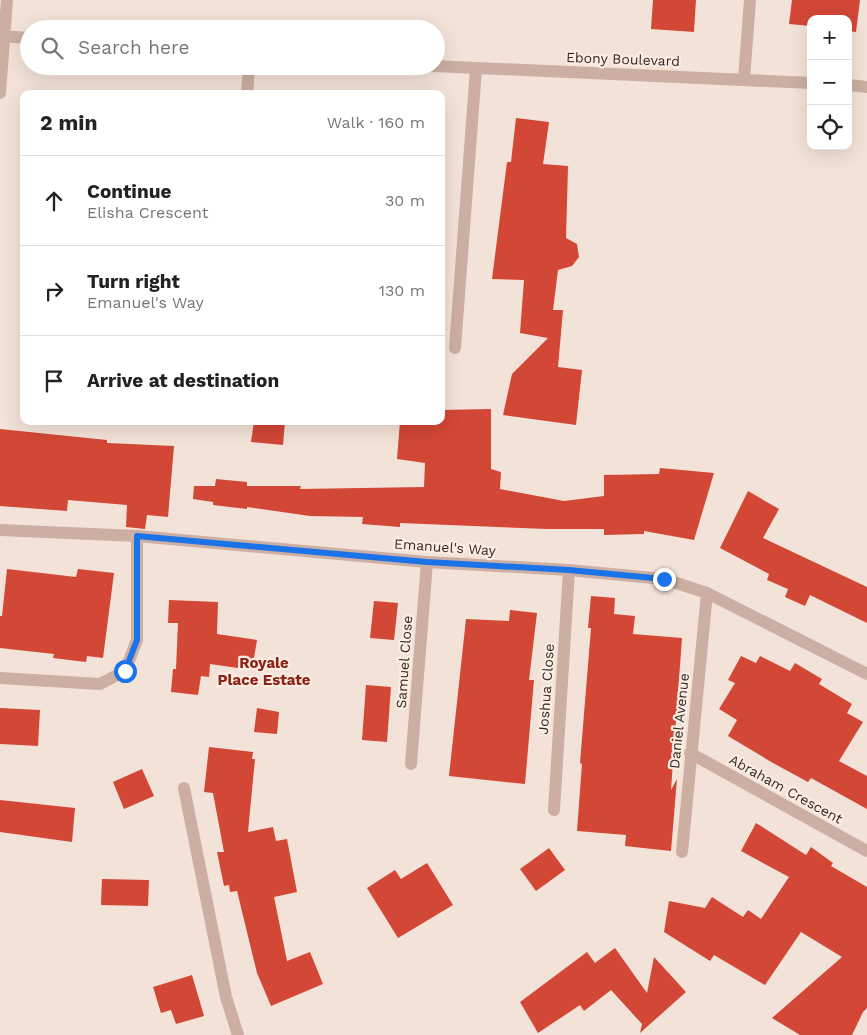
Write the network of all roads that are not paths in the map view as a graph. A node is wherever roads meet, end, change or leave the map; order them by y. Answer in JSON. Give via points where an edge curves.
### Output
{"nodes":[{"id":1,"x":7,"y":0,"type":"edge"},
{"id":2,"x":750,"y":0,"type":"edge"},
{"id":3,"x":2,"y":36,"type":"edge"},
{"id":4,"x":20,"y":37,"type":"edge"},
{"id":5,"x":445,"y":67,"type":"edge"},
{"id":6,"x":476,"y":69,"type":"junction"},
{"id":7,"x":248,"y":75,"type":"edge"},
{"id":8,"x":744,"y":79,"type":"junction"},
{"id":9,"x":807,"y":83,"type":"edge"},
{"id":10,"x":852,"y":85,"type":"edge"},
{"id":11,"x":867,"y":87,"type":"edge"},
{"id":12,"x":246,"y":90,"type":"edge"},
{"id":13,"x":0,"y":93,"type":"edge"},
{"id":14,"x":455,"y":348,"type":"dead end"},
{"id":15,"x":0,"y":530,"type":"edge"},
{"id":16,"x":137,"y":536,"type":"junction"},
{"id":17,"x":427,"y":562,"type":"junction"},
{"id":18,"x":569,"y":570,"type":"junction"},
{"id":19,"x":707,"y":593,"type":"junction"},
{"id":20,"x":867,"y":674,"type":"edge"},
{"id":21,"x":0,"y":678,"type":"edge"},
{"id":22,"x":690,"y":753,"type":"junction"},
{"id":23,"x":411,"y":764,"type":"dead end"},
{"id":24,"x":184,"y":788,"type":"dead end"},
{"id":25,"x":554,"y":810,"type":"dead end"},
{"id":26,"x":867,"y":851,"type":"edge"},
{"id":27,"x":682,"y":852,"type":"dead end"},
{"id":28,"x":238,"y":1035,"type":"edge"}],
"edges":[{"from":1,"to":3,"type":"street"},
{"from":2,"to":8,"type":"street"},
{"from":3,"to":4,"type":"street"},
{"from":3,"to":13,"type":"street"},
{"from":5,"to":6,"type":"street","name":"Ebony Boulevard"},
{"from":6,"to":8,"type":"street","name":"Ebony Boulevard"},
{"from":6,"to":14,"type":"street"},
{"from":7,"to":12,"type":"street"},
{"from":8,"to":9,"type":"street","name":"Ebony Boulevard"},
{"from":10,"to":11,"type":"street"},
{"from":15,"to":16,"type":"street","name":"Emanuel's Way"},
{"from":16,"to":17,"type":"street","name":"Emanuel's Way"},
{"from":16,"to":21,"type":"street","via":[[137,640],[125,671],[100,684]]},
{"from":17,"to":18,"type":"street","name":"Emanuel's Way"},
{"from":17,"to":23,"type":"street","name":"Samuel Close"},
{"from":18,"to":19,"type":"street","name":"Emanuel's Way","via":[[664,579]]},
{"from":18,"to":25,"type":"street","name":"Joshua Close"},
{"from":19,"to":20,"type":"street","name":"Emanuel's Way"},
{"from":19,"to":22,"type":"street","name":"Daniel Avenue"},
{"from":22,"to":26,"type":"street","name":"Abraham Crescent"},
{"from":22,"to":27,"type":"street","name":"Daniel Avenue"},
{"from":24,"to":28,"type":"street","via":[[226,997]]}]}
